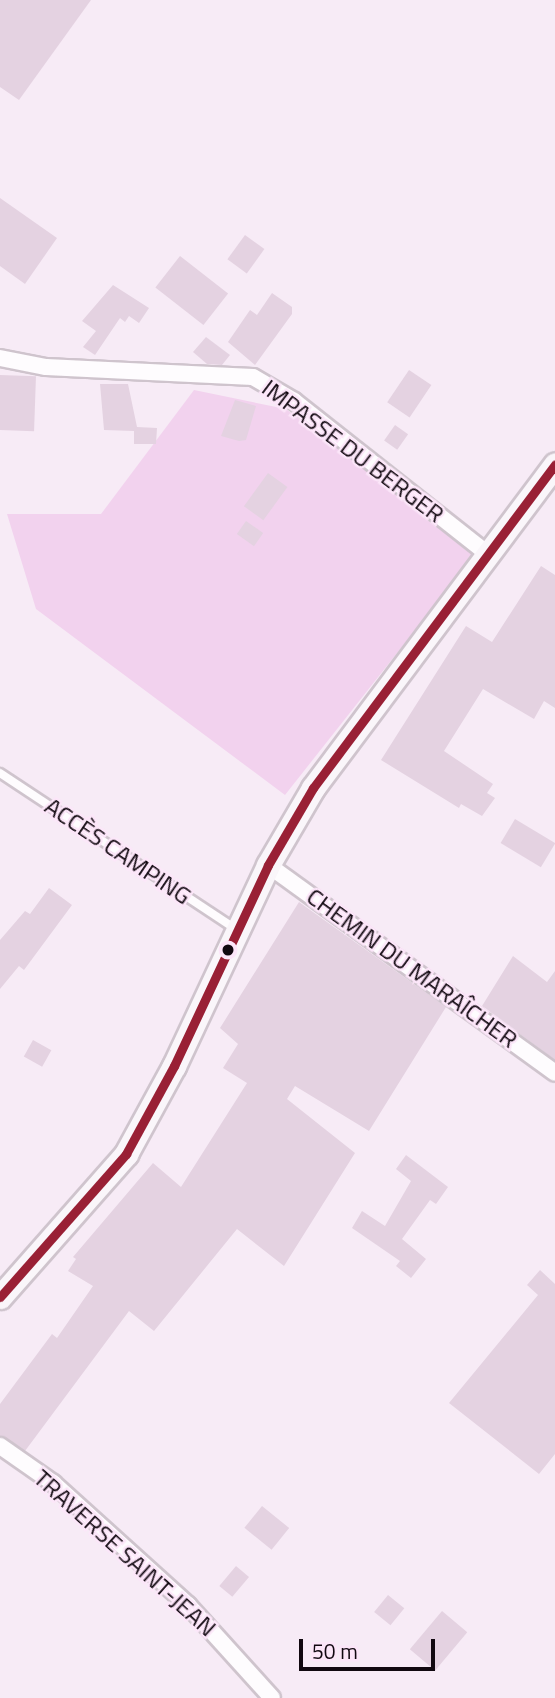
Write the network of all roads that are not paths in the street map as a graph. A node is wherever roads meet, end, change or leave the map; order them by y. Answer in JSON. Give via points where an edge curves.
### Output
{"nodes":[{"id":1,"x":0,"y":358,"type":"edge"},
{"id":2,"x":555,"y":466,"type":"edge"},
{"id":3,"x":488,"y":554,"type":"junction"},
{"id":4,"x":0,"y":773,"type":"edge"},
{"id":5,"x":268,"y":865,"type":"junction"},
{"id":6,"x":236,"y":929,"type":"junction"},
{"id":7,"x":555,"y":1073,"type":"edge"},
{"id":8,"x":0,"y":1297,"type":"edge"},
{"id":9,"x":0,"y":1446,"type":"edge"},
{"id":10,"x":272,"y":1698,"type":"edge"}],
"edges":[{"from":1,"to":3,"type":"street","name":"IMPASSE DU BERGER","via":[[46,367],[253,377],[294,401]]},
{"from":2,"to":3,"type":"main road"},
{"from":3,"to":5,"type":"main road","via":[[343,743]]},
{"from":4,"to":6,"type":"lane","name":"ACCÈS CAMPING"},
{"from":5,"to":6,"type":"main road"},
{"from":5,"to":7,"type":"street","name":"CHEMIN DU MARAÎCHER"},
{"from":6,"to":8,"type":"main road","via":[[174,1066],[126,1154]]},
{"from":9,"to":10,"type":"street","name":"TRAVERSE SAINT-JEAN","via":[[53,1483],[188,1605]]}]}
